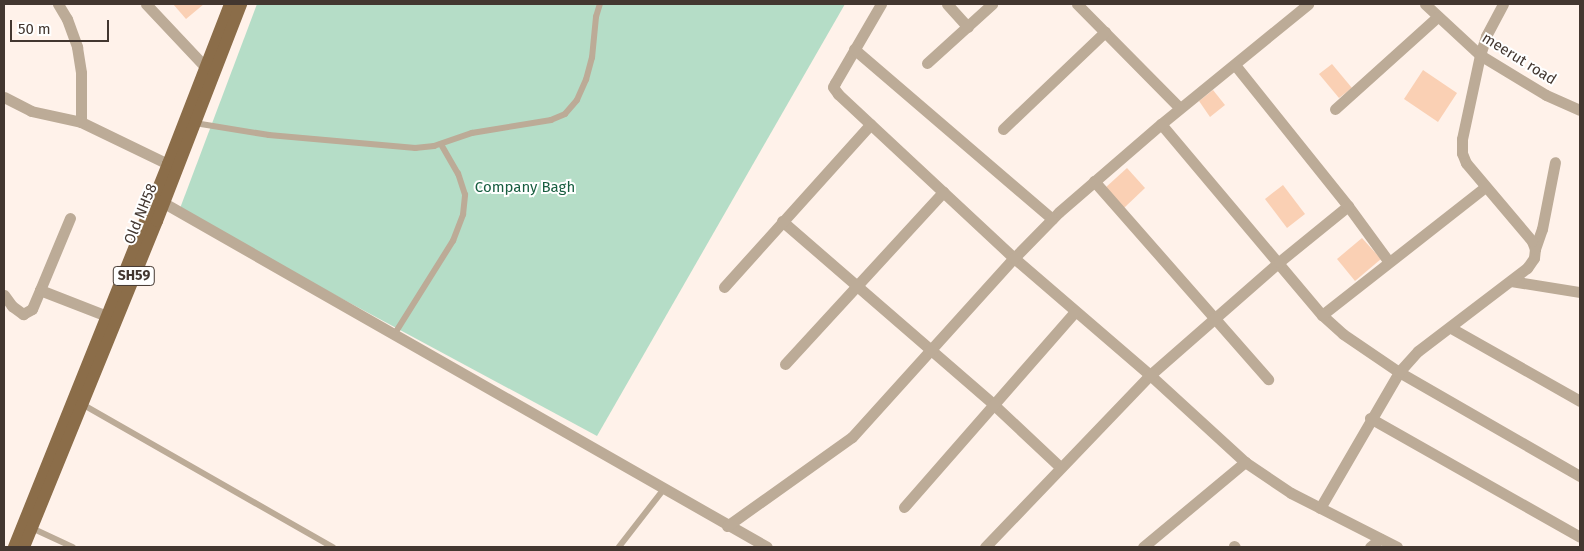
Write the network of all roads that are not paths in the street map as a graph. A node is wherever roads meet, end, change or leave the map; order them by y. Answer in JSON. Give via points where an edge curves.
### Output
{"nodes":[{"id":1,"x":58,"y":4,"type":"edge"},
{"id":2,"x":146,"y":4,"type":"edge"},
{"id":3,"x":230,"y":4,"type":"edge"},
{"id":4,"x":241,"y":4,"type":"edge"},
{"id":5,"x":600,"y":4,"type":"edge"},
{"id":6,"x":881,"y":4,"type":"edge"},
{"id":7,"x":947,"y":4,"type":"edge"},
{"id":8,"x":992,"y":4,"type":"edge"},
{"id":9,"x":1077,"y":4,"type":"edge"},
{"id":10,"x":1308,"y":4,"type":"edge"},
{"id":11,"x":1425,"y":4,"type":"edge"},
{"id":12,"x":1503,"y":4,"type":"edge"},
{"id":13,"x":1437,"y":17,"type":"junction"},
{"id":14,"x":968,"y":26,"type":"junction"},
{"id":15,"x":1105,"y":32,"type":"junction"},
{"id":16,"x":854,"y":49,"type":"junction"},
{"id":17,"x":1480,"y":55,"type":"junction"},
{"id":18,"x":927,"y":63,"type":"dead end"},
{"id":19,"x":1235,"y":65,"type":"junction"},
{"id":20,"x":209,"y":72,"type":"junction"},
{"id":21,"x":4,"y":97,"type":"edge"},
{"id":22,"x":1180,"y":108,"type":"junction"},
{"id":23,"x":1335,"y":109,"type":"dead end"},
{"id":24,"x":1580,"y":110,"type":"edge"},
{"id":25,"x":81,"y":122,"type":"junction"},
{"id":26,"x":195,"y":123,"type":"junction"},
{"id":27,"x":871,"y":124,"type":"junction"},
{"id":28,"x":1161,"y":124,"type":"junction"},
{"id":29,"x":1003,"y":129,"type":"dead end"},
{"id":30,"x":441,"y":144,"type":"junction"},
{"id":31,"x":1555,"y":162,"type":"dead end"},
{"id":32,"x":173,"y":167,"type":"junction"},
{"id":33,"x":1094,"y":181,"type":"junction"},
{"id":34,"x":1486,"y":186,"type":"junction"},
{"id":35,"x":943,"y":192,"type":"junction"},
{"id":36,"x":164,"y":202,"type":"junction"},
{"id":37,"x":1348,"y":206,"type":"junction"},
{"id":38,"x":70,"y":218,"type":"dead end"},
{"id":39,"x":1052,"y":219,"type":"junction"},
{"id":40,"x":782,"y":221,"type":"junction"},
{"id":41,"x":1535,"y":249,"type":"junction"},
{"id":42,"x":1014,"y":258,"type":"junction"},
{"id":43,"x":1279,"y":262,"type":"junction"},
{"id":44,"x":1389,"y":262,"type":"junction"},
{"id":45,"x":1511,"y":281,"type":"junction"},
{"id":46,"x":857,"y":286,"type":"junction"},
{"id":47,"x":724,"y":287,"type":"dead end"},
{"id":48,"x":40,"y":290,"type":"junction"},
{"id":49,"x":1580,"y":292,"type":"edge"},
{"id":50,"x":4,"y":295,"type":"edge"},
{"id":51,"x":117,"y":304,"type":"junction"},
{"id":52,"x":1075,"y":312,"type":"junction"},
{"id":53,"x":1322,"y":315,"type":"junction"},
{"id":54,"x":107,"y":316,"type":"junction"},
{"id":55,"x":1215,"y":318,"type":"junction"},
{"id":56,"x":1451,"y":328,"type":"junction"},
{"id":57,"x":394,"y":335,"type":"junction"},
{"id":58,"x":931,"y":351,"type":"junction"},
{"id":59,"x":785,"y":364,"type":"dead end"},
{"id":60,"x":1399,"y":372,"type":"junction"},
{"id":61,"x":1150,"y":375,"type":"junction"},
{"id":62,"x":1268,"y":379,"type":"dead end"},
{"id":63,"x":1580,"y":401,"type":"edge"},
{"id":64,"x":82,"y":404,"type":"junction"},
{"id":65,"x":993,"y":404,"type":"junction"},
{"id":66,"x":1370,"y":418,"type":"junction"},
{"id":67,"x":1245,"y":462,"type":"junction"},
{"id":68,"x":1060,"y":466,"type":"junction"},
{"id":69,"x":1580,"y":476,"type":"edge"},
{"id":70,"x":664,"y":490,"type":"junction"},
{"id":71,"x":904,"y":507,"type":"dead end"},
{"id":72,"x":1320,"y":508,"type":"junction"},
{"id":73,"x":727,"y":526,"type":"junction"},
{"id":74,"x":32,"y":528,"type":"junction"},
{"id":75,"x":1580,"y":538,"type":"edge"},
{"id":76,"x":1380,"y":540,"type":"junction"},
{"id":77,"x":14,"y":547,"type":"edge"},
{"id":78,"x":24,"y":547,"type":"edge"},
{"id":79,"x":73,"y":547,"type":"edge"},
{"id":80,"x":333,"y":547,"type":"edge"},
{"id":81,"x":619,"y":547,"type":"edge"},
{"id":82,"x":767,"y":547,"type":"edge"},
{"id":83,"x":985,"y":547,"type":"edge"},
{"id":84,"x":1143,"y":547,"type":"edge"},
{"id":85,"x":1370,"y":547,"type":"edge"},
{"id":86,"x":1398,"y":547,"type":"edge"}],
"edges":[{"from":1,"to":25,"type":"street","via":[[77,47],[81,73]]},
{"from":2,"to":20,"type":"street"},
{"from":3,"to":20,"type":"main road","name":"Old NH58","number":"SH59"},
{"from":4,"to":20,"type":"main road","name":"Old NH58","number":"SH59"},
{"from":5,"to":30,"type":"lane","via":[[586,80],[577,100],[565,114],[551,120],[472,133]]},
{"from":6,"to":16,"type":"street"},
{"from":7,"to":14,"type":"street"},
{"from":8,"to":14,"type":"street"},
{"from":9,"to":15,"type":"street"},
{"from":10,"to":19,"type":"street"},
{"from":11,"to":13,"type":"street","name":"meerut road"},
{"from":12,"to":17,"type":"street"},
{"from":13,"to":17,"type":"street","name":"meerut road"},
{"from":13,"to":23,"type":"street"},
{"from":14,"to":18,"type":"street"},
{"from":15,"to":22,"type":"street"},
{"from":15,"to":29,"type":"street"},
{"from":16,"to":27,"type":"street","via":[[833,87]]},
{"from":16,"to":39,"type":"street"},
{"from":17,"to":24,"type":"street","name":"meerut road","via":[[1546,95]]},
{"from":17,"to":34,"type":"street","via":[[1461,146],[1466,163]]},
{"from":19,"to":22,"type":"street"},
{"from":19,"to":37,"type":"street"},
{"from":20,"to":26,"type":"main road","name":"Old NH58","number":"SH59"},
{"from":20,"to":32,"type":"main road","name":"Old NH58","number":"SH59"},
{"from":21,"to":25,"type":"street","via":[[32,111]]},
{"from":22,"to":28,"type":"street"},
{"from":25,"to":32,"type":"street"},
{"from":26,"to":30,"type":"lane","via":[[269,134],[415,148]]},
{"from":26,"to":32,"type":"main road","name":"Old NH58","number":"SH59"},
{"from":27,"to":35,"type":"street"},
{"from":27,"to":40,"type":"street"},
{"from":28,"to":33,"type":"street"},
{"from":28,"to":43,"type":"street"},
{"from":30,"to":57,"type":"lane","via":[[458,174],[465,195],[463,215],[453,241]]},
{"from":31,"to":41,"type":"street"},
{"from":32,"to":36,"type":"main road","name":"Old NH58","number":"SH59"},
{"from":32,"to":51,"type":"main road","name":"Old NH58","number":"SH59"},
{"from":33,"to":39,"type":"street"},
{"from":33,"to":55,"type":"street"},
{"from":34,"to":41,"type":"street","via":[[1528,235]]},
{"from":34,"to":44,"type":"street"},
{"from":35,"to":42,"type":"street"},
{"from":35,"to":46,"type":"street"},
{"from":36,"to":51,"type":"main road","name":"Old NH58","number":"SH59"},
{"from":36,"to":57,"type":"street"},
{"from":37,"to":43,"type":"street"},
{"from":37,"to":44,"type":"street"},
{"from":38,"to":48,"type":"street"},
{"from":39,"to":42,"type":"street"},
{"from":40,"to":46,"type":"street"},
{"from":40,"to":47,"type":"street"},
{"from":41,"to":45,"type":"street","via":[[1534,258],[1527,268]]},
{"from":42,"to":52,"type":"street"},
{"from":42,"to":58,"type":"street"},
{"from":43,"to":53,"type":"street"},
{"from":43,"to":55,"type":"street"},
{"from":44,"to":53,"type":"street"},
{"from":45,"to":49,"type":"street"},
{"from":45,"to":56,"type":"street"},
{"from":46,"to":58,"type":"street"},
{"from":46,"to":59,"type":"street"},
{"from":48,"to":50,"type":"street","via":[[32,309],[23,314]]},
{"from":48,"to":54,"type":"street"},
{"from":51,"to":54,"type":"main road","name":"Old NH58","number":"SH59"},
{"from":51,"to":64,"type":"main road","name":"Old NH58","number":"SH59"},
{"from":52,"to":61,"type":"street"},
{"from":52,"to":65,"type":"street"},
{"from":53,"to":60,"type":"street","via":[[1363,350]]},
{"from":54,"to":77,"type":"main road","name":"Old NH58","number":"SH59"},
{"from":55,"to":61,"type":"street"},
{"from":55,"to":62,"type":"street"},
{"from":56,"to":60,"type":"street","via":[[1418,352]]},
{"from":56,"to":63,"type":"street"},
{"from":57,"to":70,"type":"street"},
{"from":58,"to":65,"type":"street"},
{"from":58,"to":73,"type":"street","via":[[852,438]]},
{"from":60,"to":66,"type":"street"},
{"from":60,"to":69,"type":"street"},
{"from":61,"to":67,"type":"street"},
{"from":61,"to":68,"type":"street"},
{"from":64,"to":74,"type":"main road","name":"Old NH58","number":"SH59"},
{"from":64,"to":80,"type":"lane"},
{"from":65,"to":68,"type":"street"},
{"from":65,"to":71,"type":"street"},
{"from":66,"to":72,"type":"street"},
{"from":66,"to":75,"type":"street"},
{"from":67,"to":72,"type":"street"},
{"from":67,"to":84,"type":"street"},
{"from":68,"to":83,"type":"street"},
{"from":70,"to":73,"type":"street"},
{"from":70,"to":81,"type":"lane"},
{"from":72,"to":76,"type":"street"},
{"from":73,"to":82,"type":"street"},
{"from":74,"to":78,"type":"main road","name":"Old NH58","number":"SH59"},
{"from":74,"to":79,"type":"lane"},
{"from":76,"to":85,"type":"street"},
{"from":76,"to":86,"type":"street"}]}
